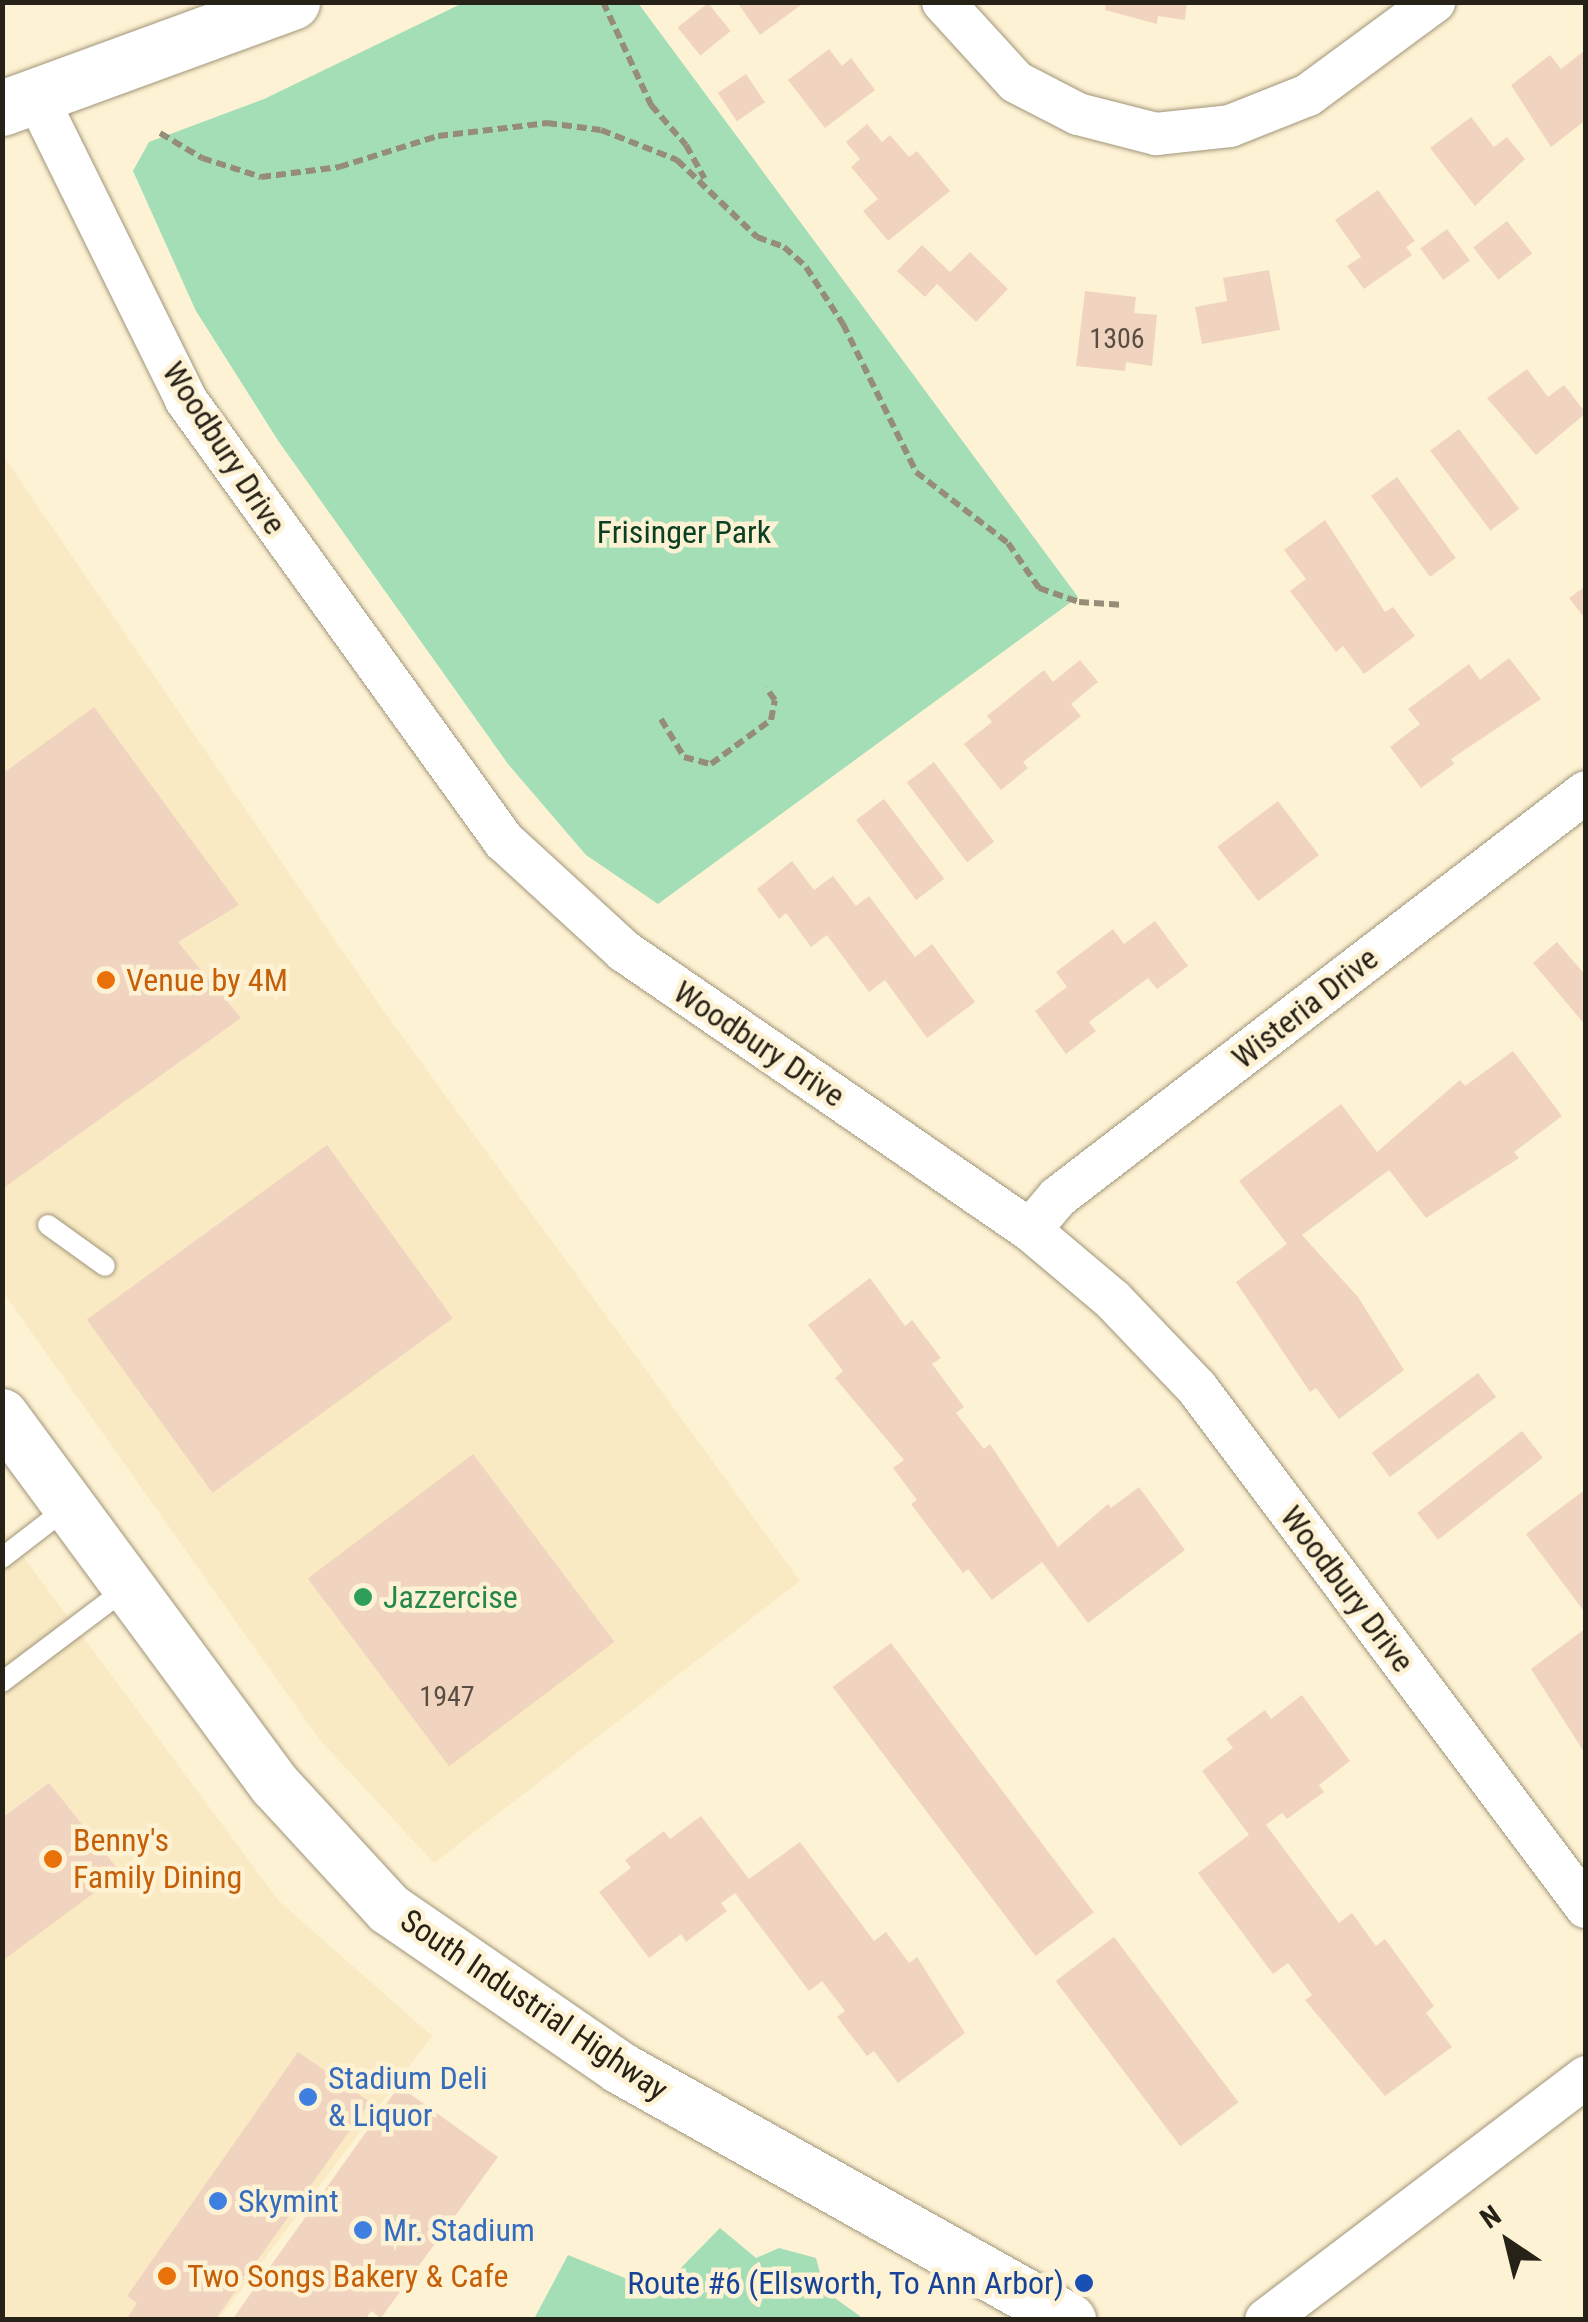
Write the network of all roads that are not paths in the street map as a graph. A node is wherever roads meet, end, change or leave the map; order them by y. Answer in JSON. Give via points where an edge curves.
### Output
{"nodes":[{"id":1,"x":292,"y":2,"type":"edge"},
{"id":2,"x":943,"y":2,"type":"edge"},
{"id":3,"x":1434,"y":2,"type":"edge"},
{"id":4,"x":20,"y":103,"type":"edge"},
{"id":5,"x":1586,"y":792,"type":"edge"},
{"id":6,"x":48,"y":1225,"type":"dead end"},
{"id":7,"x":1030,"y":1230,"type":"junction"},
{"id":8,"x":105,"y":1266,"type":"dead end"},
{"id":9,"x":2,"y":1416,"type":"edge"},
{"id":10,"x":69,"y":1506,"type":"junction"},
{"id":11,"x":2,"y":1558,"type":"edge"},
{"id":12,"x":128,"y":1587,"type":"junction"},
{"id":13,"x":2,"y":1682,"type":"edge"},
{"id":14,"x":1586,"y":1907,"type":"edge"},
{"id":15,"x":1586,"y":2077,"type":"edge"},
{"id":16,"x":1070,"y":2320,"type":"edge"},
{"id":17,"x":1266,"y":2320,"type":"edge"}],
"edges":[{"from":1,"to":4,"type":"main road"},
{"from":2,"to":3,"type":"street","via":[[1016,82],[1078,114],[1156,134],[1230,126],[1308,95]]},
{"from":4,"to":7,"type":"street","name":"Woodbury Drive","via":[[186,400],[504,841],[624,951]]},
{"from":5,"to":7,"type":"street","name":"Wisteria Drive","via":[[1058,1197]]},
{"from":6,"to":8,"type":"lane"},
{"from":7,"to":14,"type":"street","name":"Woodbury Drive","via":[[1113,1300],[1197,1388]]},
{"from":9,"to":10,"type":"street","name":"South Industrial Highway"},
{"from":10,"to":11,"type":"lane"},
{"from":10,"to":12,"type":"street","name":"South Industrial Highway"},
{"from":12,"to":13,"type":"lane"},
{"from":12,"to":16,"type":"street","name":"South Industrial Highway","via":[[275,1785],[378,1898],[441,1950],[620,2068]]},
{"from":15,"to":17,"type":"street"}]}
